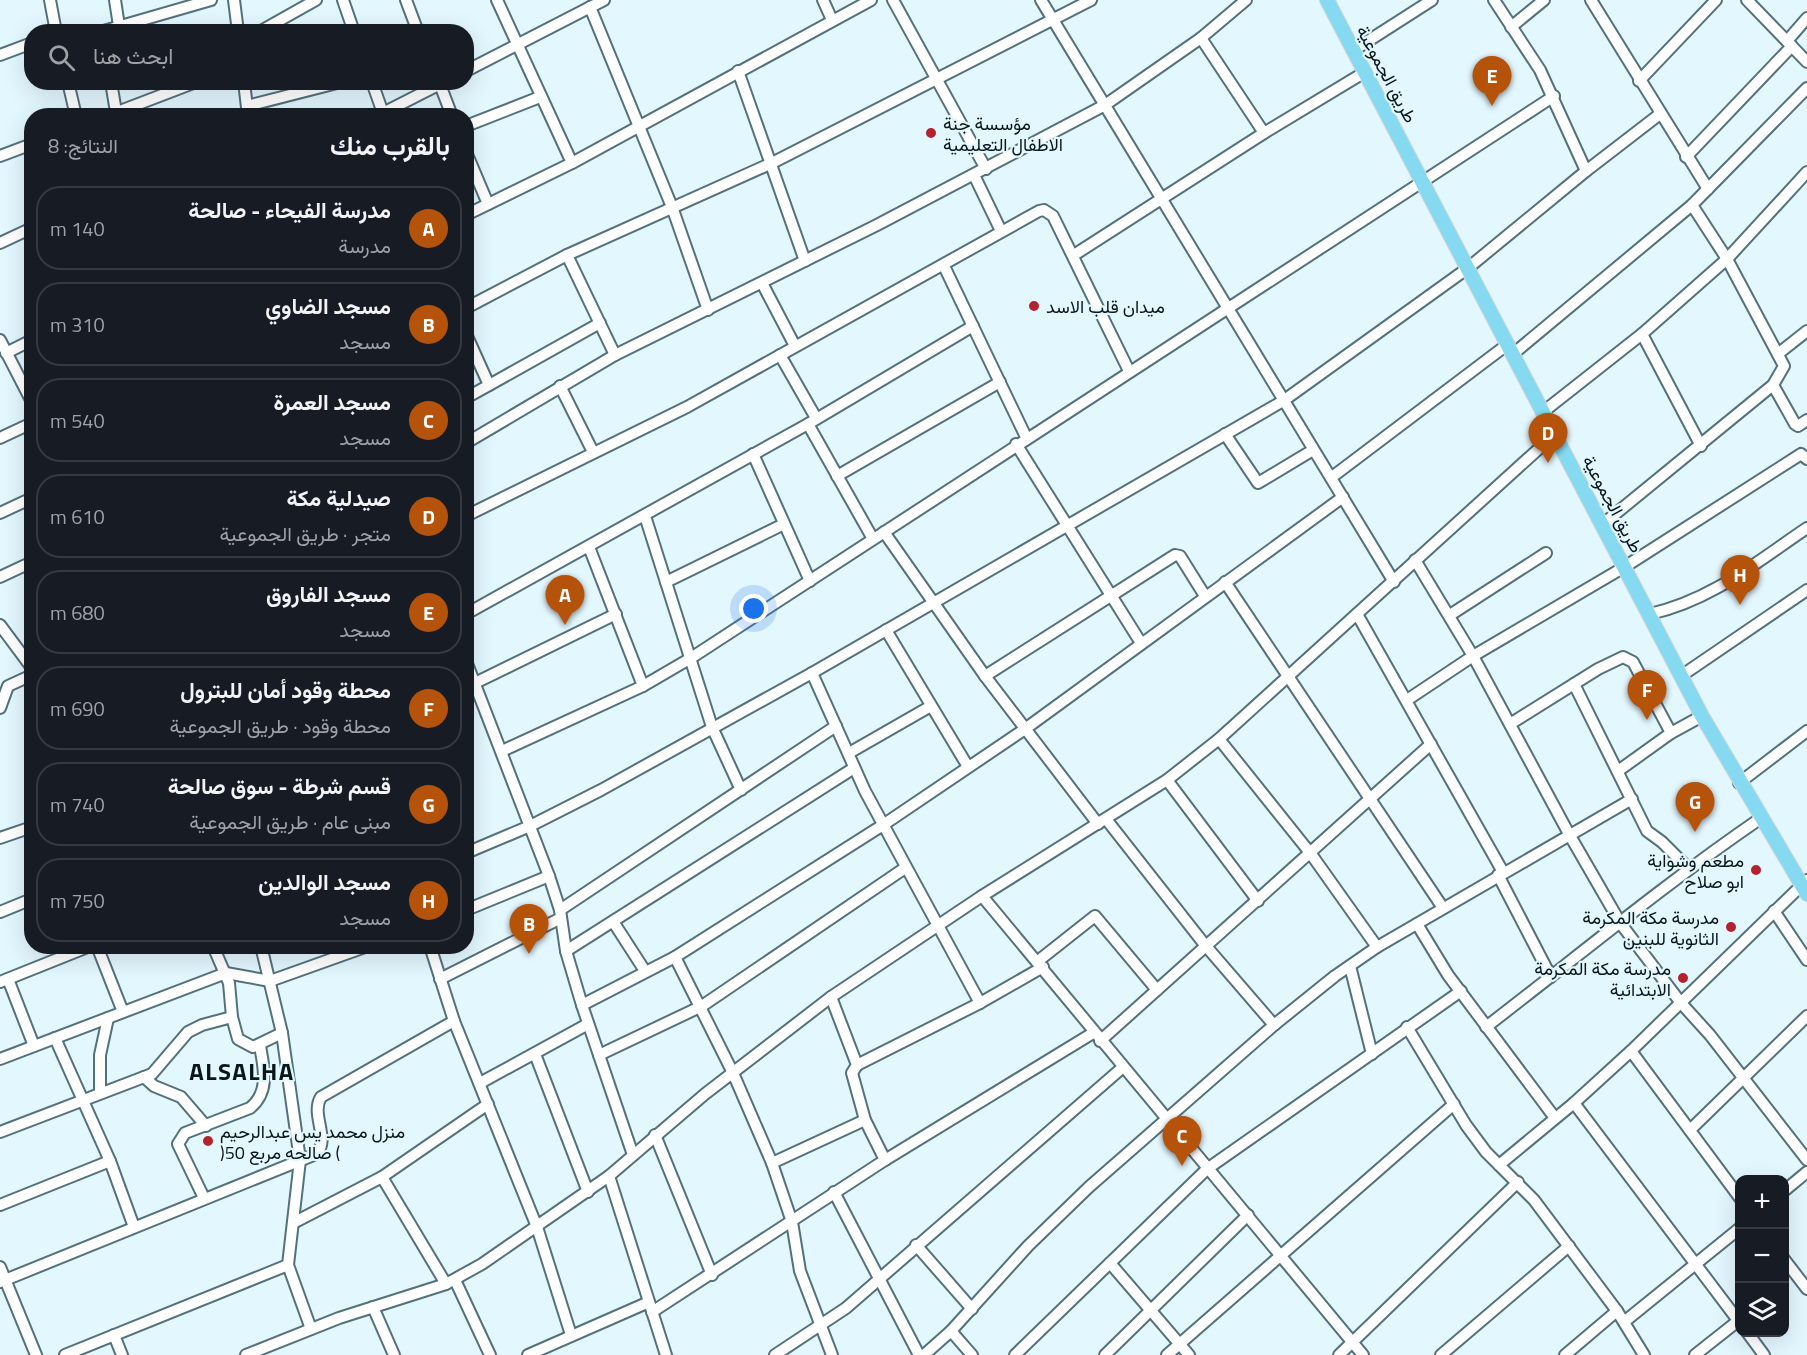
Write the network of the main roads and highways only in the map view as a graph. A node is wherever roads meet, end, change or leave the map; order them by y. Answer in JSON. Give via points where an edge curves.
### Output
{"nodes":[{"id":1,"x":1327,"y":0,"type":"edge"},
{"id":2,"x":1805,"y":886,"type":"edge"}],
"edges":[{"from":1,"to":2,"type":"main road","name":"طريق الجموعية","via":[[1702,716],[1739,783]]}]}
